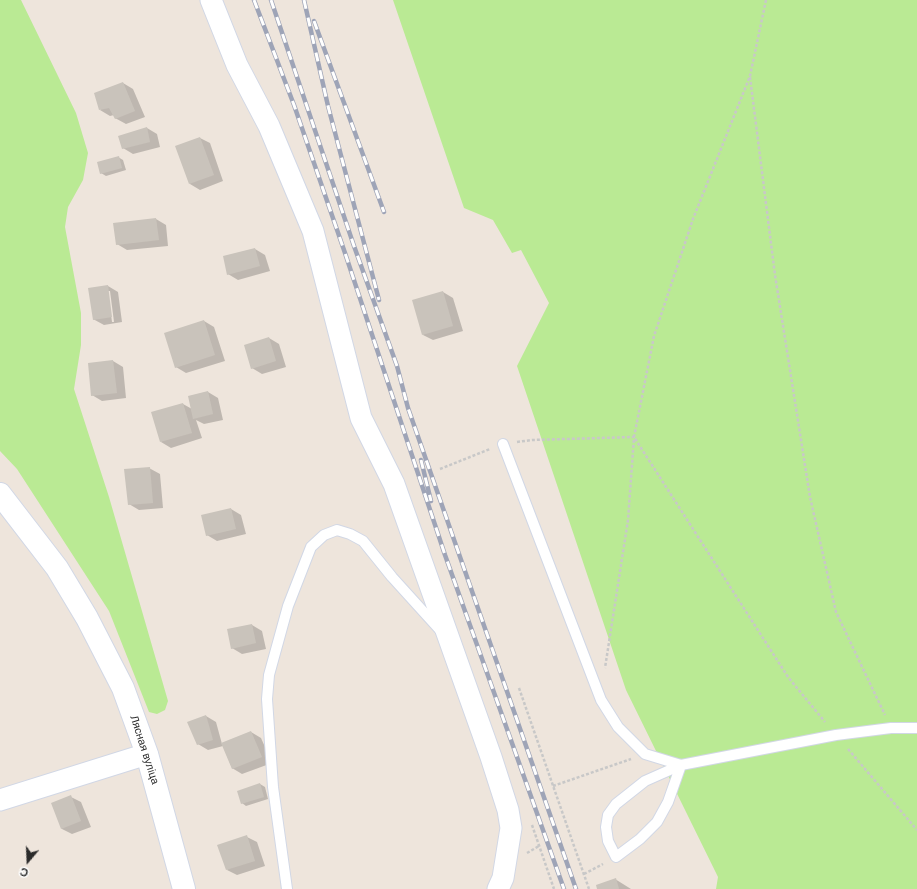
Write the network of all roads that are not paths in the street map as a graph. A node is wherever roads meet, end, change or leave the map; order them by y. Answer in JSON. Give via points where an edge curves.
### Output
{"nodes":[{"id":1,"x":211,"y":0,"type":"edge"},
{"id":2,"x":502,"y":444,"type":"road end"},
{"id":3,"x":0,"y":494,"type":"edge"},
{"id":4,"x":451,"y":642,"type":"junction"},
{"id":5,"x":917,"y":728,"type":"edge"},
{"id":6,"x":147,"y":754,"type":"junction"},
{"id":7,"x":681,"y":765,"type":"junction"},
{"id":8,"x":0,"y":800,"type":"edge"},
{"id":9,"x":184,"y":889,"type":"edge"},
{"id":10,"x":287,"y":889,"type":"edge"},
{"id":11,"x":498,"y":889,"type":"edge"}],
"edges":[{"from":1,"to":4,"type":"street","via":[[237,65],[269,126],[313,231],[361,418],[394,484]]},
{"from":2,"to":7,"type":"lane","via":[[600,700],[618,727],[645,754]]},
{"from":3,"to":6,"type":"street","name":"Лясная вуліца","via":[[57,568],[87,618],[123,688]]},
{"from":4,"to":10,"type":"lane","via":[[363,541],[338,530],[324,535],[311,547],[288,606],[269,675],[267,699],[273,787]]},
{"from":4,"to":11,"type":"street","via":[[508,810],[511,828],[509,850]]},
{"from":5,"to":7,"type":"lane","via":[[891,728],[836,735]]},
{"from":6,"to":8,"type":"street"},
{"from":6,"to":9,"type":"street","name":"Лясная вуліца"},
{"from":7,"to":7,"type":"lane","via":[[645,781],[616,804],[608,815],[608,841],[616,857],[657,822],[668,802]]}]}
